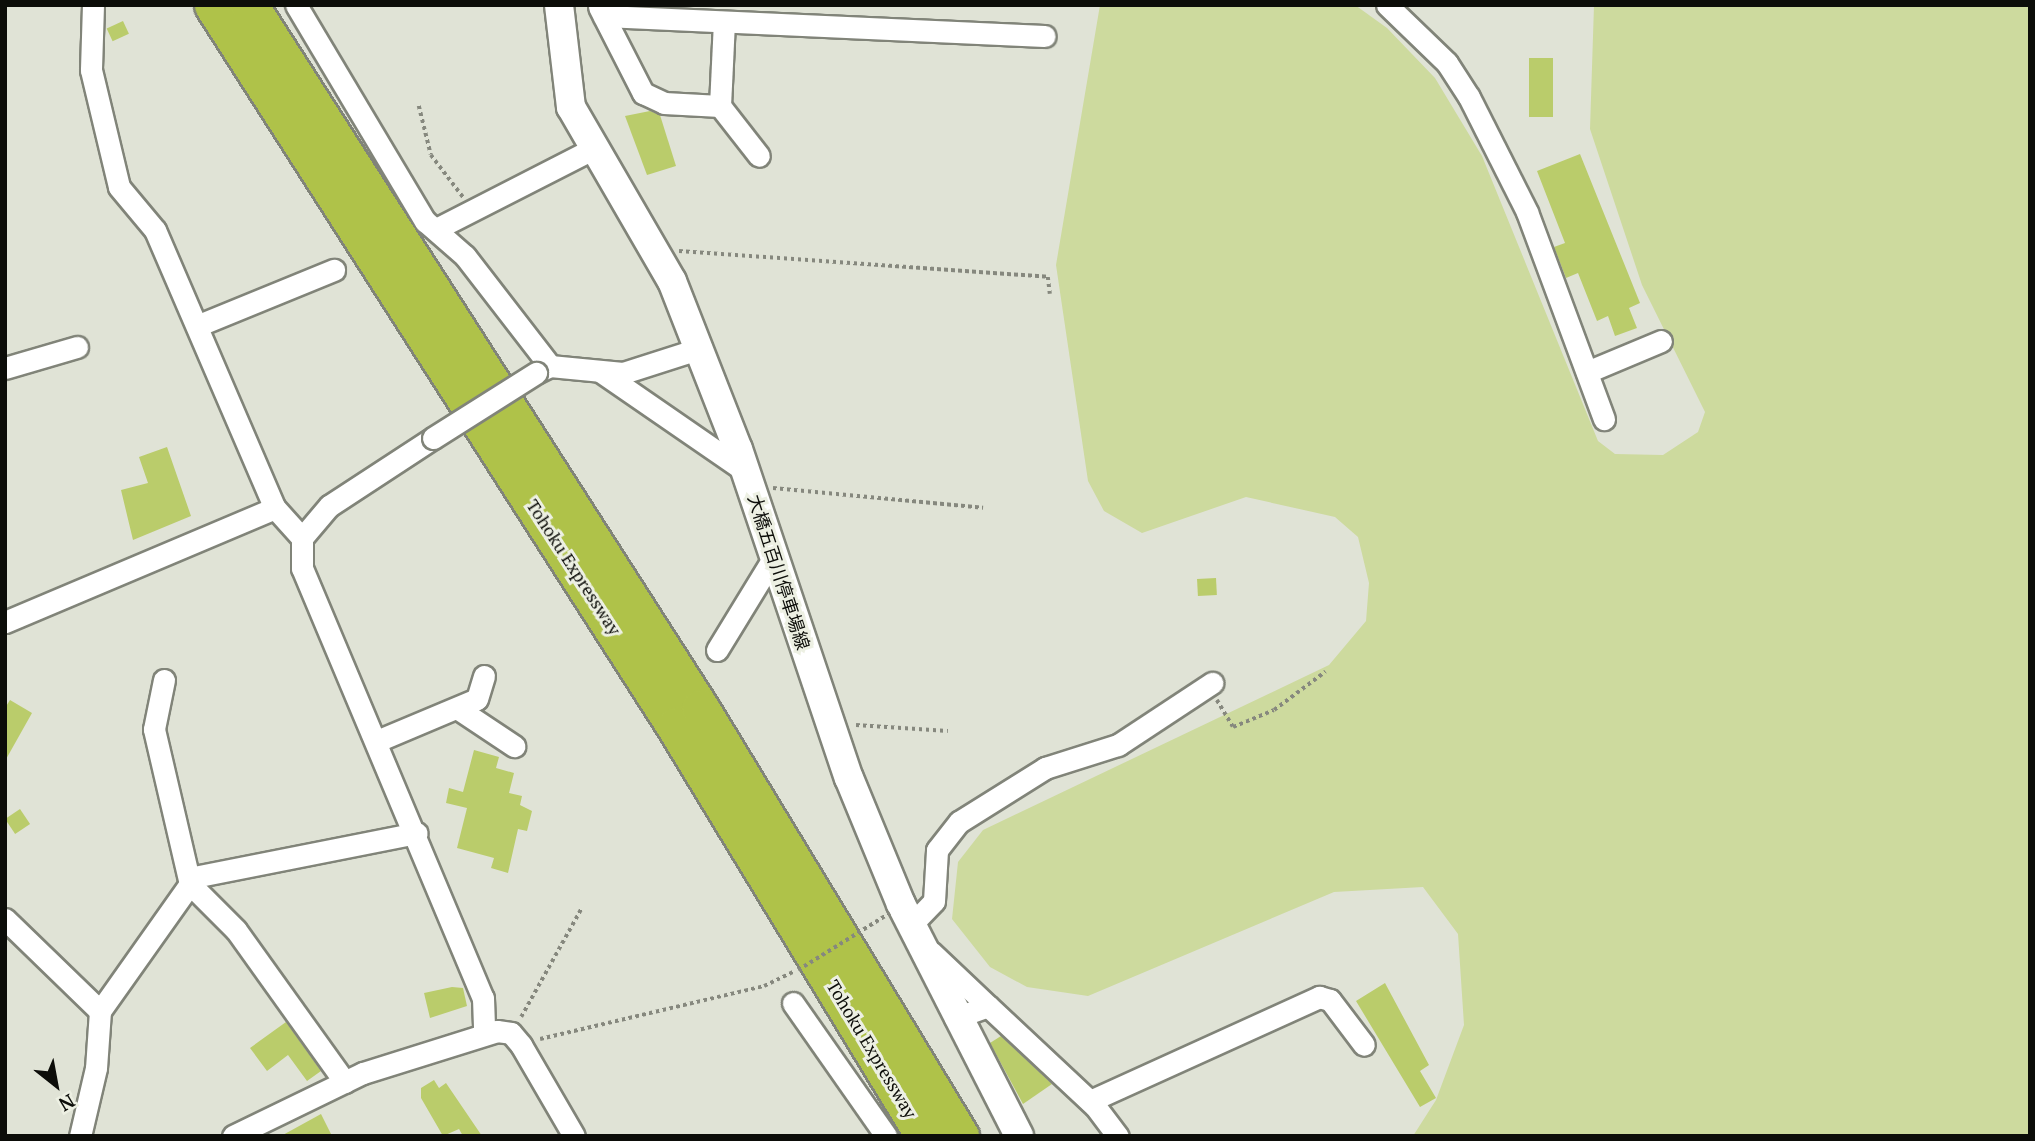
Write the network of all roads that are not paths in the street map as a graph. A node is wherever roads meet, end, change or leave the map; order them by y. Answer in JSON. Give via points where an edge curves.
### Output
{"nodes":[{"id":1,"x":93,"y":5,"type":"edge"},
{"id":2,"x":212,"y":5,"type":"edge"},
{"id":3,"x":249,"y":5,"type":"edge"},
{"id":4,"x":296,"y":5,"type":"edge"},
{"id":5,"x":559,"y":5,"type":"edge"},
{"id":6,"x":1387,"y":5,"type":"edge"},
{"id":7,"x":601,"y":11,"type":"edge"},
{"id":8,"x":724,"y":22,"type":"junction"},
{"id":9,"x":1045,"y":36,"type":"dead end"},
{"id":10,"x":720,"y":106,"type":"junction"},
{"id":11,"x":592,"y":149,"type":"junction"},
{"id":12,"x":758,"y":156,"type":"dead end"},
{"id":13,"x":436,"y":229,"type":"junction"},
{"id":14,"x":334,"y":270,"type":"dead end"},
{"id":15,"x":199,"y":325,"type":"junction"},
{"id":16,"x":1661,"y":341,"type":"dead end"},
{"id":17,"x":77,"y":347,"type":"dead end"},
{"id":18,"x":701,"y":348,"type":"junction"},
{"id":19,"x":5,"y":368,"type":"edge"},
{"id":20,"x":543,"y":370,"type":"junction"},
{"id":21,"x":600,"y":371,"type":"junction"},
{"id":22,"x":1587,"y":372,"type":"junction"},
{"id":23,"x":1604,"y":419,"type":"dead end"},
{"id":24,"x":748,"y":479,"type":"junction"},
{"id":25,"x":275,"y":508,"type":"junction"},
{"id":26,"x":302,"y":538,"type":"junction"},
{"id":27,"x":774,"y":557,"type":"junction"},
{"id":28,"x":5,"y":622,"type":"edge"},
{"id":29,"x":718,"y":650,"type":"dead end"},
{"id":30,"x":484,"y":676,"type":"dead end"},
{"id":31,"x":164,"y":680,"type":"dead end"},
{"id":32,"x":1212,"y":683,"type":"road end"},
{"id":33,"x":457,"y":708,"type":"junction"},
{"id":34,"x":377,"y":741,"type":"junction"},
{"id":35,"x":514,"y":746,"type":"dead end"},
{"id":36,"x":417,"y":833,"type":"junction"},
{"id":37,"x":189,"y":881,"type":"junction"},
{"id":38,"x":5,"y":919,"type":"edge"},
{"id":39,"x":906,"y":926,"type":"junction"},
{"id":40,"x":793,"y":1003,"type":"dead end"},
{"id":41,"x":988,"y":1006,"type":"junction"},
{"id":42,"x":100,"y":1011,"type":"junction"},
{"id":43,"x":955,"y":1017,"type":"junction"},
{"id":44,"x":484,"y":1032,"type":"junction"},
{"id":45,"x":1364,"y":1045,"type":"dead end"},
{"id":46,"x":345,"y":1082,"type":"junction"},
{"id":47,"x":1090,"y":1101,"type":"junction"},
{"id":48,"x":80,"y":1136,"type":"edge"},
{"id":49,"x":233,"y":1136,"type":"edge"},
{"id":50,"x":574,"y":1136,"type":"edge"},
{"id":51,"x":886,"y":1136,"type":"edge"},
{"id":52,"x":925,"y":1136,"type":"edge"},
{"id":53,"x":960,"y":1136,"type":"edge"},
{"id":54,"x":1018,"y":1136,"type":"edge"},
{"id":55,"x":1118,"y":1136,"type":"edge"}],
"edges":[{"from":1,"to":15,"type":"street","via":[[87,29],[91,70],[119,187],[155,230]]},
{"from":2,"to":52,"type":"highway","name":"Tohoku Expressway","via":[[675,726]]},
{"from":3,"to":53,"type":"highway","name":"Tohoku Expressway","via":[[700,708]]},
{"from":4,"to":13,"type":"street","via":[[419,212]]},
{"from":5,"to":11,"type":"main road","name":"大橋五百川停車場線","via":[[571,107]]},
{"from":6,"to":22,"type":"street","via":[[1447,64],[1469,97],[1527,212]]},
{"from":7,"to":8,"type":"street"},
{"from":7,"to":10,"type":"street","via":[[643,93],[664,103]]},
{"from":8,"to":9,"type":"street"},
{"from":8,"to":10,"type":"street"},
{"from":10,"to":12,"type":"street"},
{"from":11,"to":13,"type":"street"},
{"from":11,"to":18,"type":"main road","name":"大橋五百川停車場線","via":[[652,249]]},
{"from":13,"to":20,"type":"street"},
{"from":14,"to":15,"type":"street"},
{"from":15,"to":25,"type":"street"},
{"from":16,"to":22,"type":"street"},
{"from":17,"to":19,"type":"street"},
{"from":18,"to":21,"type":"street","via":[[623,373]]},
{"from":18,"to":24,"type":"main road","name":"大橋五百川停車場線"},
{"from":20,"to":21,"type":"street"},
{"from":20,"to":26,"type":"street","bridge":true,"via":[[329,506]]},
{"from":21,"to":24,"type":"street"},
{"from":22,"to":23,"type":"street"},
{"from":24,"to":27,"type":"main road","name":"大橋五百川停車場線"},
{"from":25,"to":26,"type":"street"},
{"from":25,"to":28,"type":"street"},
{"from":26,"to":34,"type":"street","via":[[302,568]]},
{"from":27,"to":29,"type":"street"},
{"from":27,"to":39,"type":"main road","name":"大橋五百川停車場線","via":[[832,731]]},
{"from":30,"to":33,"type":"street","via":[[477,699]]},
{"from":31,"to":37,"type":"street","via":[[154,729]]},
{"from":32,"to":39,"type":"street","via":[[1118,745],[1045,768],[959,822],[937,850],[934,901]]},
{"from":33,"to":34,"type":"street"},
{"from":33,"to":35,"type":"street"},
{"from":34,"to":36,"type":"street"},
{"from":36,"to":37,"type":"street"},
{"from":36,"to":44,"type":"street","via":[[483,998]]},
{"from":37,"to":42,"type":"street"},
{"from":37,"to":46,"type":"street","via":[[236,930]]},
{"from":38,"to":42,"type":"street"},
{"from":39,"to":41,"type":"street"},
{"from":39,"to":43,"type":"main road","name":"大橋五百川停車場線"},
{"from":40,"to":51,"type":"street"},
{"from":41,"to":43,"type":"street"},
{"from":41,"to":47,"type":"street"},
{"from":42,"to":48,"type":"street","via":[[96,1068]]},
{"from":43,"to":54,"type":"main road","name":"大橋五百川停車場線"},
{"from":44,"to":46,"type":"street"},
{"from":44,"to":50,"type":"street","via":[[516,1039]]},
{"from":45,"to":47,"type":"street","via":[[1330,1000],[1319,997]]},
{"from":46,"to":49,"type":"street"},
{"from":47,"to":55,"type":"street"}]}
